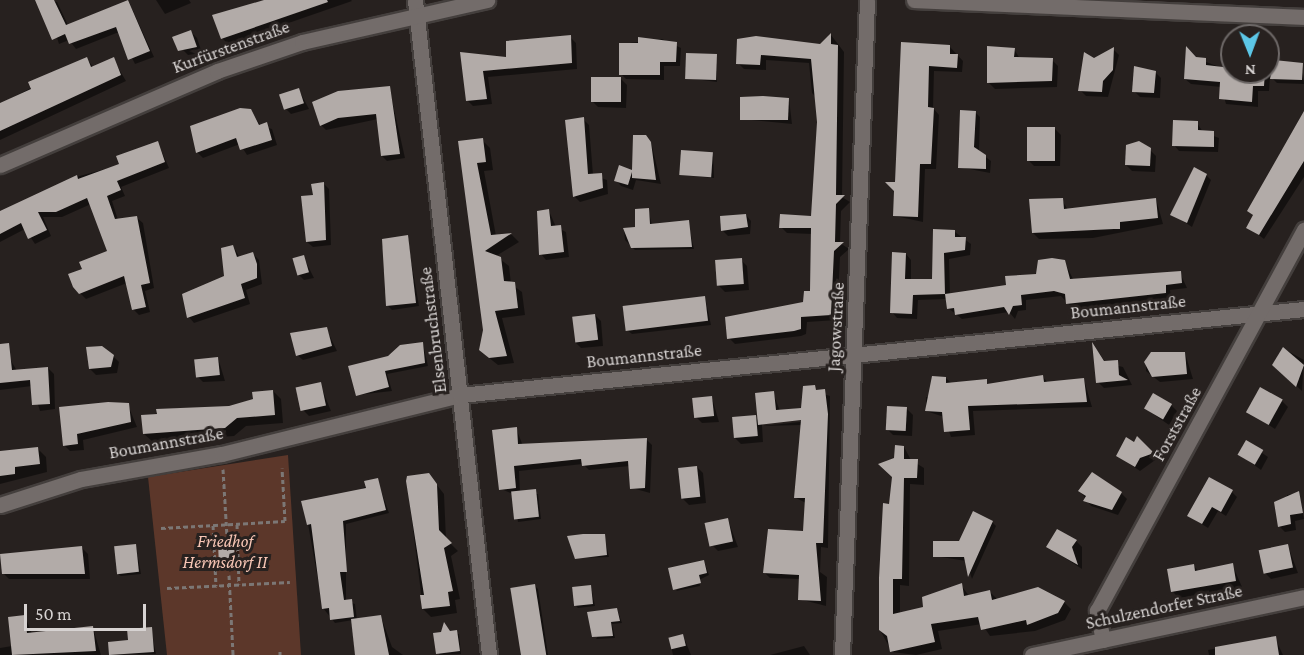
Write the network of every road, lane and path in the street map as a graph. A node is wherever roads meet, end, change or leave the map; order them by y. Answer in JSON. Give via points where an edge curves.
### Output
{"nodes":[{"id":1,"x":487,"y":0,"type":"edge"},
{"id":2,"x":867,"y":0,"type":"edge"},
{"id":3,"x":914,"y":0,"type":"edge"},
{"id":4,"x":416,"y":7,"type":"edge"},
{"id":5,"x":1304,"y":17,"type":"edge"},
{"id":6,"x":0,"y":165,"type":"edge"},
{"id":7,"x":1304,"y":230,"type":"edge"},
{"id":8,"x":1304,"y":309,"type":"edge"},
{"id":9,"x":1259,"y":313,"type":"junction"},
{"id":10,"x":854,"y":354,"type":"junction"},
{"id":11,"x":460,"y":395,"type":"junction"},
{"id":12,"x":223,"y":465,"type":"dead end"},
{"id":13,"x":282,"y":468,"type":"dead end"},
{"id":14,"x":0,"y":505,"type":"edge"},
{"id":15,"x":226,"y":524,"type":"junction"},
{"id":16,"x":237,"y":524,"type":"junction"},
{"id":17,"x":213,"y":525,"type":"junction"},
{"id":18,"x":160,"y":528,"type":"dead end"},
{"id":19,"x":226,"y":537,"type":"dead end"},
{"id":20,"x":229,"y":575,"type":"dead end"},
{"id":21,"x":290,"y":582,"type":"dead end"},
{"id":22,"x":239,"y":584,"type":"junction"},
{"id":23,"x":229,"y":585,"type":"junction"},
{"id":24,"x":216,"y":586,"type":"junction"},
{"id":25,"x":167,"y":588,"type":"dead end"},
{"id":26,"x":1304,"y":597,"type":"edge"},
{"id":27,"x":1103,"y":640,"type":"junction"},
{"id":28,"x":233,"y":655,"type":"edge"},
{"id":29,"x":489,"y":655,"type":"edge"},
{"id":30,"x":842,"y":655,"type":"edge"},
{"id":31,"x":1032,"y":655,"type":"edge"}],
"edges":[{"from":1,"to":4,"type":"street","name":"Kurfürstenstraße"},
{"from":2,"to":10,"type":"street","name":"Jagowstraße"},
{"from":3,"to":5,"type":"street"},
{"from":4,"to":6,"type":"street","name":"Kurfürstenstraße","via":[[217,71]]},
{"from":4,"to":11,"type":"street","name":"Elsenbruchstraße"},
{"from":7,"to":9,"type":"street","name":"Forststraße"},
{"from":8,"to":9,"type":"street","name":"Boumannstraße"},
{"from":9,"to":10,"type":"street","name":"Boumannstraße"},
{"from":9,"to":27,"type":"street","name":"Forststraße","via":[[1097,611]]},
{"from":10,"to":11,"type":"street","name":"Boumannstraße"},
{"from":10,"to":30,"type":"street","name":"Jagowstraße"},
{"from":11,"to":14,"type":"street","name":"Boumannstraße","via":[[222,454],[81,478]]},
{"from":11,"to":29,"type":"street","name":"Elsenbruchstraße"},
{"from":12,"to":15,"type":"path"},
{"from":13,"to":16,"type":"path","via":[[285,521]]},
{"from":15,"to":16,"type":"path"},
{"from":15,"to":17,"type":"path"},
{"from":15,"to":19,"type":"path"},
{"from":16,"to":22,"type":"path"},
{"from":17,"to":18,"type":"path"},
{"from":17,"to":24,"type":"path"},
{"from":20,"to":23,"type":"path"},
{"from":21,"to":22,"type":"path"},
{"from":22,"to":23,"type":"path"},
{"from":23,"to":24,"type":"path"},
{"from":23,"to":28,"type":"path"},
{"from":24,"to":25,"type":"path"},
{"from":26,"to":27,"type":"street","name":"Schulzendorfer Straße"},
{"from":27,"to":31,"type":"street","name":"Schulzendorfer Straße"}]}
